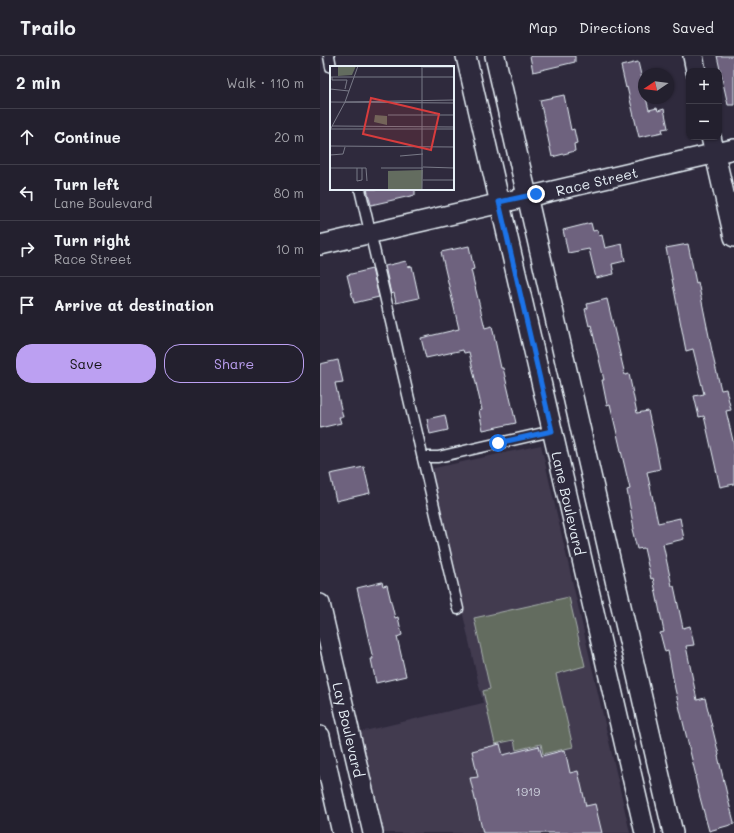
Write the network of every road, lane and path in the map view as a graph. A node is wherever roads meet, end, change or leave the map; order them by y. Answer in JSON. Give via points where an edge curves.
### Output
{"nodes":[{"id":1,"x":329,"y":56,"type":"edge"},
{"id":2,"x":466,"y":56,"type":"edge"},
{"id":3,"x":495,"y":56,"type":"edge"},
{"id":4,"x":693,"y":56,"type":"edge"},
{"id":5,"x":331,"y":66,"type":"edge"},
{"id":6,"x":695,"y":68,"type":"edge"},
{"id":7,"x":713,"y":145,"type":"edge"},
{"id":8,"x":734,"y":149,"type":"edge"},
{"id":9,"x":360,"y":190,"type":"edge"},
{"id":10,"x":527,"y":196,"type":"junction"},
{"id":11,"x":499,"y":202,"type":"junction"},
{"id":12,"x":370,"y":233,"type":"junction"},
{"id":13,"x":734,"y":237,"type":"edge"},
{"id":14,"x":320,"y":245,"type":"edge"},
{"id":15,"x":552,"y":431,"type":"junction"},
{"id":16,"x":422,"y":457,"type":"junction"},
{"id":17,"x":596,"y":497,"type":"junction"},
{"id":18,"x":569,"y":504,"type":"junction"},
{"id":19,"x":320,"y":604,"type":"edge"},
{"id":20,"x":458,"y":609,"type":"dead end"},
{"id":21,"x":320,"y":736,"type":"edge"},
{"id":22,"x":662,"y":786,"type":"junction"},
{"id":23,"x":636,"y":792,"type":"junction"},
{"id":24,"x":367,"y":805,"type":"junction"},
{"id":25,"x":337,"y":811,"type":"junction"},
{"id":26,"x":342,"y":833,"type":"edge"},
{"id":27,"x":373,"y":833,"type":"edge"},
{"id":28,"x":645,"y":833,"type":"edge"},
{"id":29,"x":673,"y":833,"type":"edge"}],
"edges":[{"from":1,"to":5,"type":"lane"},
{"from":2,"to":11,"type":"street","name":"Lane Boulevard"},
{"from":3,"to":10,"type":"street","name":"Lane Boulevard"},
{"from":4,"to":6,"type":"street"},
{"from":7,"to":8,"type":"street","name":"Race Street"},
{"from":7,"to":10,"type":"street","name":"Race Street"},
{"from":7,"to":13,"type":"street"},
{"from":9,"to":12,"type":"lane"},
{"from":10,"to":11,"type":"street","name":"Race Street"},
{"from":10,"to":17,"type":"street","name":"Lane Boulevard"},
{"from":11,"to":12,"type":"street","name":"Race Street","via":[[483,208]]},
{"from":11,"to":15,"type":"street","name":"Lane Boulevard"},
{"from":12,"to":14,"type":"street","name":"Race Street"},
{"from":12,"to":16,"type":"lane"},
{"from":15,"to":16,"type":"lane","via":[[438,457]]},
{"from":15,"to":18,"type":"street","name":"Lane Boulevard"},
{"from":16,"to":20,"type":"lane"},
{"from":17,"to":18,"type":"street"},
{"from":17,"to":22,"type":"street","name":"Lane Boulevard"},
{"from":18,"to":23,"type":"street","name":"Lane Boulevard"},
{"from":19,"to":24,"type":"street","name":"Lay Boulevard"},
{"from":21,"to":25,"type":"street"},
{"from":22,"to":23,"type":"street"},
{"from":22,"to":29,"type":"street","name":"Lane Boulevard"},
{"from":23,"to":28,"type":"street","name":"Lane Boulevard"},
{"from":24,"to":25,"type":"street"},
{"from":24,"to":27,"type":"street","name":"Lay Boulevard"},
{"from":25,"to":26,"type":"street"}]}
